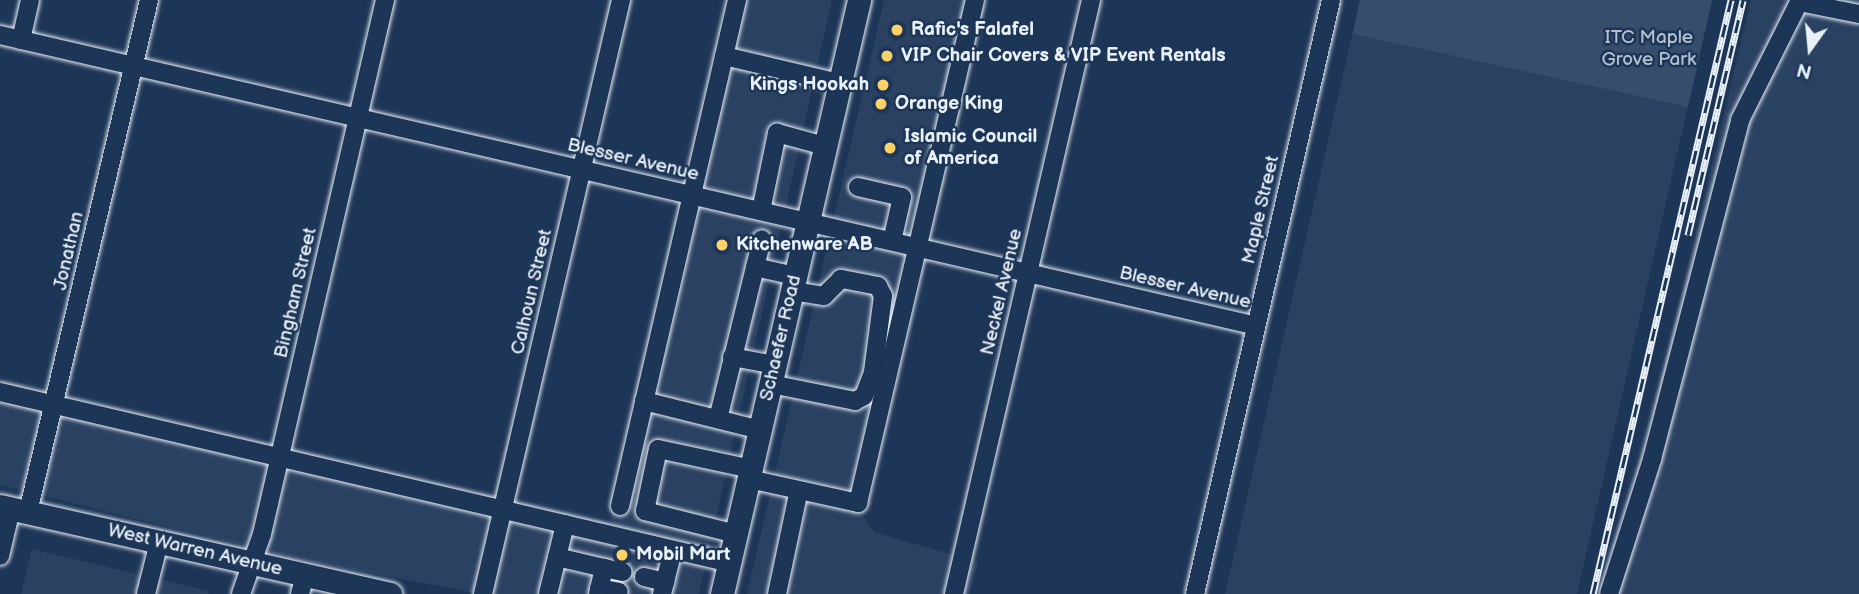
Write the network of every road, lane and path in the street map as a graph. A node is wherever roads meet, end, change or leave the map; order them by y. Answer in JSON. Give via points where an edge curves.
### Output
{"nodes":[{"id":1,"x":30,"y":0,"type":"edge"},
{"id":2,"x":149,"y":0,"type":"edge"},
{"id":3,"x":385,"y":0,"type":"edge"},
{"id":4,"x":621,"y":0,"type":"edge"},
{"id":5,"x":737,"y":0,"type":"edge"},
{"id":6,"x":859,"y":0,"type":"edge"},
{"id":7,"x":975,"y":0,"type":"edge"},
{"id":8,"x":1091,"y":0,"type":"edge"},
{"id":9,"x":1331,"y":0,"type":"edge"},
{"id":10,"x":1800,"y":1,"type":"edge"},
{"id":11,"x":1859,"y":14,"type":"edge"},
{"id":12,"x":0,"y":35,"type":"edge"},
{"id":13,"x":21,"y":40,"type":"junction"},
{"id":14,"x":724,"y":56,"type":"junction"},
{"id":15,"x":135,"y":66,"type":"junction"},
{"id":16,"x":839,"y":83,"type":"junction"},
{"id":17,"x":358,"y":118,"type":"junction"},
{"id":18,"x":825,"y":146,"type":"junction"},
{"id":19,"x":582,"y":170,"type":"junction"},
{"id":20,"x":858,"y":187,"type":"dead end"},
{"id":21,"x":692,"y":195,"type":"junction"},
{"id":22,"x":761,"y":211,"type":"junction"},
{"id":23,"x":808,"y":222,"type":"junction"},
{"id":24,"x":762,"y":239,"type":"dead end"},
{"id":25,"x":892,"y":241,"type":"junction"},
{"id":26,"x":918,"y":247,"type":"junction"},
{"id":27,"x":755,"y":267,"type":"junction"},
{"id":28,"x":1028,"y":272,"type":"junction"},
{"id":29,"x":794,"y":284,"type":"junction"},
{"id":30,"x":1256,"y":326,"type":"junction"},
{"id":31,"x":732,"y":357,"type":"junction"},
{"id":32,"x":773,"y":375,"type":"junction"},
{"id":33,"x":0,"y":392,"type":"edge"},
{"id":34,"x":644,"y":401,"type":"junction"},
{"id":35,"x":55,"y":404,"type":"junction"},
{"id":36,"x":718,"y":419,"type":"junction"},
{"id":37,"x":760,"y":429,"type":"junction"},
{"id":38,"x":280,"y":457,"type":"junction"},
{"id":39,"x":750,"y":474,"type":"junction"},
{"id":40,"x":799,"y":490,"type":"junction"},
{"id":41,"x":620,"y":506,"type":"dead end"},
{"id":42,"x":13,"y":509,"type":"edge"},
{"id":43,"x":503,"y":510,"type":"junction"},
{"id":44,"x":645,"y":511,"type":"junction"},
{"id":45,"x":565,"y":524,"type":"junction"},
{"id":46,"x":736,"y":534,"type":"junction"},
{"id":47,"x":159,"y":541,"type":"junction"},
{"id":48,"x":638,"y":541,"type":"junction"},
{"id":49,"x":673,"y":550,"type":"junction"},
{"id":50,"x":0,"y":555,"type":"edge"},
{"id":51,"x":557,"y":557,"type":"junction"},
{"id":52,"x":252,"y":563,"type":"junction"},
{"id":53,"x":730,"y":563,"type":"junction"},
{"id":54,"x":604,"y":568,"type":"junction"},
{"id":55,"x":623,"y":572,"type":"dead end"},
{"id":56,"x":644,"y":577,"type":"dead end"},
{"id":57,"x":302,"y":584,"type":"edge"},
{"id":58,"x":663,"y":588,"type":"edge"},
{"id":59,"x":598,"y":591,"type":"edge"},
{"id":60,"x":619,"y":592,"type":"dead end"},
{"id":61,"x":146,"y":594,"type":"edge"},
{"id":62,"x":241,"y":594,"type":"edge"},
{"id":63,"x":390,"y":594,"type":"edge"},
{"id":64,"x":483,"y":594,"type":"edge"},
{"id":65,"x":548,"y":594,"type":"edge"},
{"id":66,"x":722,"y":594,"type":"edge"},
{"id":67,"x":777,"y":594,"type":"edge"},
{"id":68,"x":954,"y":594,"type":"edge"},
{"id":69,"x":1195,"y":594,"type":"edge"},
{"id":70,"x":1609,"y":594,"type":"edge"}],
"edges":[{"from":1,"to":13,"type":"street"},
{"from":2,"to":15,"type":"street","name":"Jonathan"},
{"from":3,"to":17,"type":"street","name":"Bingham Street"},
{"from":4,"to":19,"type":"street","name":"Calhoun Street"},
{"from":5,"to":14,"type":"street"},
{"from":6,"to":16,"type":"main road","name":"Schaefer Road"},
{"from":7,"to":26,"type":"street"},
{"from":8,"to":28,"type":"street","name":"Neckel Avenue"},
{"from":9,"to":30,"type":"street","name":"Maple Street"},
{"from":10,"to":11,"type":"street"},
{"from":10,"to":70,"type":"street","via":[[1740,120],[1652,459]]},
{"from":12,"to":13,"type":"street","name":"Blesser Avenue"},
{"from":13,"to":15,"type":"street","name":"Blesser Avenue"},
{"from":14,"to":16,"type":"street"},
{"from":14,"to":21,"type":"street"},
{"from":15,"to":17,"type":"street","name":"Blesser Avenue"},
{"from":15,"to":35,"type":"street","name":"Jonathan"},
{"from":16,"to":18,"type":"main road","name":"Schaefer Road"},
{"from":17,"to":19,"type":"street","name":"Blesser Avenue"},
{"from":17,"to":38,"type":"street","name":"Bingham Street"},
{"from":18,"to":22,"type":"street","via":[[777,133]]},
{"from":18,"to":23,"type":"main road","name":"Schaefer Road"},
{"from":19,"to":21,"type":"street","name":"Blesser Avenue"},
{"from":19,"to":43,"type":"street","name":"Calhoun Street"},
{"from":20,"to":25,"type":"street","via":[[902,197]]},
{"from":21,"to":22,"type":"street","name":"Blesser Avenue"},
{"from":21,"to":34,"type":"street"},
{"from":22,"to":23,"type":"street","name":"Blesser Avenue"},
{"from":23,"to":25,"type":"street","name":"Blesser Avenue"},
{"from":23,"to":29,"type":"main road","name":"Schaefer Road"},
{"from":24,"to":27,"type":"street"},
{"from":25,"to":26,"type":"street","name":"Blesser Avenue"},
{"from":26,"to":28,"type":"street","name":"Blesser Avenue"},
{"from":26,"to":40,"type":"street","via":[[858,503]]},
{"from":27,"to":29,"type":"street"},
{"from":27,"to":31,"type":"street"},
{"from":28,"to":30,"type":"street","name":"Blesser Avenue"},
{"from":28,"to":68,"type":"street","name":"Neckel Avenue"},
{"from":29,"to":32,"type":"main road","name":"Schaefer Road"},
{"from":29,"to":32,"type":"street","via":[[824,296],[841,279],[878,286],[883,296],[873,372],[864,396],[855,401]]},
{"from":30,"to":69,"type":"street","name":"Maple Street"},
{"from":31,"to":32,"type":"street"},
{"from":31,"to":36,"type":"street"},
{"from":32,"to":37,"type":"main road","name":"Schaefer Road"},
{"from":33,"to":35,"type":"street"},
{"from":34,"to":36,"type":"street"},
{"from":34,"to":41,"type":"street"},
{"from":35,"to":38,"type":"street"},
{"from":35,"to":42,"type":"street","name":"Jonathan"},
{"from":36,"to":37,"type":"street"},
{"from":37,"to":39,"type":"main road","name":"Schaefer Road"},
{"from":38,"to":43,"type":"street"},
{"from":38,"to":52,"type":"street","name":"Bingham Street"},
{"from":39,"to":40,"type":"street"},
{"from":39,"to":44,"type":"street","via":[[658,449]]},
{"from":39,"to":46,"type":"main road","name":"Schaefer Road"},
{"from":40,"to":67,"type":"street"},
{"from":42,"to":47,"type":"main road","name":"West Warren Avenue"},
{"from":42,"to":50,"type":"street","name":"Jonathan"},
{"from":43,"to":45,"type":"street"},
{"from":43,"to":64,"type":"street","name":"Calhoun Street"},
{"from":44,"to":46,"type":"street"},
{"from":44,"to":48,"type":"street"},
{"from":45,"to":48,"type":"street"},
{"from":45,"to":51,"type":"street"},
{"from":46,"to":53,"type":"main road","name":"Schaefer Road"},
{"from":47,"to":52,"type":"main road","name":"West Warren Avenue"},
{"from":47,"to":61,"type":"street"},
{"from":48,"to":49,"type":"street"},
{"from":49,"to":53,"type":"street"},
{"from":49,"to":58,"type":"street"},
{"from":51,"to":54,"type":"street"},
{"from":51,"to":65,"type":"street"},
{"from":52,"to":57,"type":"main road","name":"West Warren Avenue"},
{"from":52,"to":62,"type":"street","name":"Bingham Street"},
{"from":53,"to":66,"type":"main road","name":"Schaefer Road"},
{"from":54,"to":55,"type":"street"},
{"from":54,"to":59,"type":"street"},
{"from":56,"to":58,"type":"street"},
{"from":57,"to":63,"type":"main road","name":"West Warren Avenue"},
{"from":59,"to":60,"type":"street"}]}
